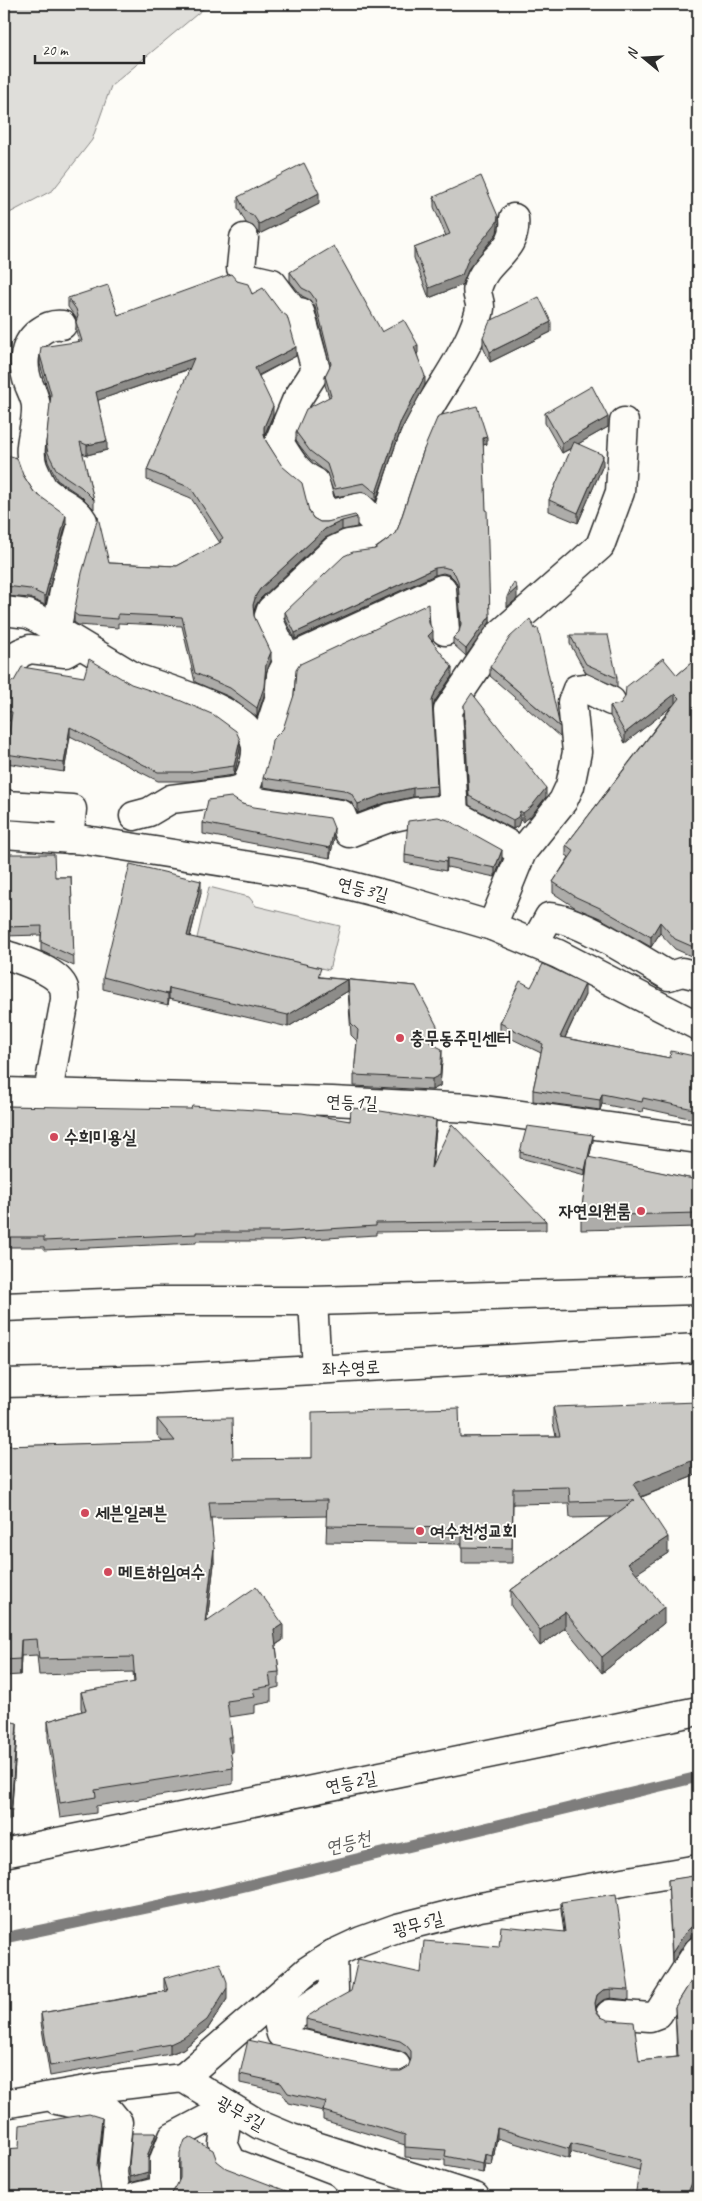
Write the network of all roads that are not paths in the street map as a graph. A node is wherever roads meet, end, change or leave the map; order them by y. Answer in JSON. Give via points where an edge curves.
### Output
{"nodes":[{"id":1,"x":514,"y":218,"type":"dead end"},
{"id":2,"x":244,"y":238,"type":"dead end"},
{"id":3,"x":62,"y":325,"type":"dead end"},
{"id":4,"x":624,"y":422,"type":"dead end"},
{"id":5,"x":383,"y":530,"type":"junction"},
{"id":6,"x":4,"y":612,"type":"edge"},
{"id":7,"x":56,"y":630,"type":"junction"},
{"id":8,"x":445,"y":631,"type":"dead end"},
{"id":9,"x":79,"y":645,"type":"junction"},
{"id":10,"x":288,"y":662,"type":"junction"},
{"id":11,"x":4,"y":678,"type":"edge"},
{"id":12,"x":611,"y":701,"type":"dead end"},
{"id":13,"x":256,"y":742,"type":"junction"},
{"id":14,"x":235,"y":791,"type":"junction"},
{"id":15,"x":4,"y":803,"type":"edge"},
{"id":16,"x":454,"y":814,"type":"junction"},
{"id":17,"x":134,"y":816,"type":"dead end"},
{"id":18,"x":4,"y":834,"type":"edge"},
{"id":19,"x":69,"y":839,"type":"junction"},
{"id":20,"x":522,"y":852,"type":"junction"},
{"id":21,"x":492,"y":926,"type":"junction"},
{"id":22,"x":534,"y":944,"type":"junction"},
{"id":23,"x":4,"y":954,"type":"edge"},
{"id":24,"x":698,"y":976,"type":"edge"},
{"id":25,"x":698,"y":1026,"type":"edge"},
{"id":26,"x":4,"y":1092,"type":"edge"},
{"id":27,"x":48,"y":1092,"type":"junction"},
{"id":28,"x":698,"y":1139,"type":"edge"},
{"id":29,"x":698,"y":1290,"type":"edge"},
{"id":30,"x":313,"y":1301,"type":"junction"},
{"id":31,"x":4,"y":1307,"type":"edge"},
{"id":32,"x":698,"y":1348,"type":"edge"},
{"id":33,"x":316,"y":1370,"type":"junction"},
{"id":34,"x":4,"y":1383,"type":"edge"},
{"id":35,"x":698,"y":1712,"type":"edge"},
{"id":36,"x":4,"y":1853,"type":"edge"},
{"id":37,"x":698,"y":1869,"type":"edge"},
{"id":38,"x":698,"y":1951,"type":"edge"},
{"id":39,"x":333,"y":1954,"type":"junction"},
{"id":40,"x":610,"y":2014,"type":"dead end"},
{"id":41,"x":396,"y":2066,"type":"dead end"},
{"id":42,"x":183,"y":2078,"type":"junction"},
{"id":43,"x":40,"y":2097,"type":"junction"},
{"id":44,"x":4,"y":2104,"type":"edge"},
{"id":45,"x":228,"y":2108,"type":"junction"},
{"id":46,"x":116,"y":2197,"type":"edge"},
{"id":47,"x":136,"y":2197,"type":"edge"},
{"id":48,"x":323,"y":2197,"type":"edge"},
{"id":49,"x":475,"y":2197,"type":"edge"}],
"edges":[{"from":1,"to":5,"type":"street","via":[[515,231],[507,249],[486,271],[478,286],[480,307],[473,332],[418,428]]},
{"from":2,"to":5,"type":"street","via":[[242,268],[246,277],[272,283],[293,311],[300,312],[314,358],[316,370],[293,409],[279,442],[295,468],[315,482],[324,516],[360,507]]},
{"from":3,"to":7,"type":"street","via":[[46,327],[32,338],[24,364],[36,404],[36,424],[30,443],[33,466],[46,492],[78,512],[83,521]]},
{"from":4,"to":16,"type":"street","via":[[620,492],[600,546],[498,636],[448,710]]},
{"from":5,"to":10,"type":"street","via":[[372,540],[335,550],[271,610],[268,619]]},
{"from":6,"to":7,"type":"street","via":[[28,614]]},
{"from":7,"to":9,"type":"street"},
{"from":8,"to":10,"type":"street","via":[[442,589]]},
{"from":9,"to":11,"type":"street","via":[[65,653],[30,649],[20,653],[9,665]]},
{"from":9,"to":13,"type":"street","via":[[136,678],[229,712],[248,726]]},
{"from":10,"to":13,"type":"street","via":[[268,733]]},
{"from":12,"to":20,"type":"street","via":[[585,688],[577,689],[572,702],[577,752],[570,786],[563,801]]},
{"from":13,"to":14,"type":"street","via":[[256,756],[246,787]]},
{"from":14,"to":16,"type":"street","via":[[246,800],[341,814],[349,833],[416,812],[440,810]]},
{"from":14,"to":17,"type":"street","via":[[171,799],[149,812]]},
{"from":15,"to":19,"type":"street","via":[[72,810]]},
{"from":16,"to":20,"type":"street"},
{"from":18,"to":19,"type":"street","name":"연등3길"},
{"from":19,"to":21,"type":"street","name":"연등3길","via":[[313,876]]},
{"from":20,"to":21,"type":"street"},
{"from":21,"to":22,"type":"street","name":"연등3길"},
{"from":22,"to":24,"type":"street","via":[[549,917],[559,917],[583,927],[669,976],[682,972]]},
{"from":22,"to":25,"type":"street","name":"연등3길"},
{"from":23,"to":27,"type":"street","via":[[40,968],[64,988],[65,1000]]},
{"from":26,"to":27,"type":"street","name":"연등1길"},
{"from":27,"to":28,"type":"street","name":"연등1길","via":[[470,1108]]},
{"from":29,"to":30,"type":"street"},
{"from":30,"to":31,"type":"street","via":[[156,1301]]},
{"from":30,"to":33,"type":"street"},
{"from":32,"to":33,"type":"street","name":"좌수영로"},
{"from":33,"to":34,"type":"street","name":"좌수영로"},
{"from":35,"to":36,"type":"street","name":"연등2길"},
{"from":37,"to":39,"type":"street","name":"광무5길","via":[[480,1907],[397,1928]]},
{"from":38,"to":40,"type":"street","via":[[658,2014],[650,2017]]},
{"from":39,"to":41,"type":"street","via":[[334,1990],[279,2026],[281,2034],[289,2041]]},
{"from":39,"to":42,"type":"street","name":"광무5길","via":[[307,1971]]},
{"from":42,"to":43,"type":"street"},
{"from":42,"to":45,"type":"street","name":"광무3길"},
{"from":43,"to":44,"type":"street"},
{"from":43,"to":46,"type":"street","via":[[109,2112],[118,2122],[113,2172]]},
{"from":45,"to":47,"type":"street","via":[[173,2137],[164,2160],[164,2186],[160,2191]]},
{"from":45,"to":48,"type":"street","via":[[224,2144],[232,2162]]},
{"from":45,"to":49,"type":"street","name":"광무3길","via":[[291,2138]]}]}
